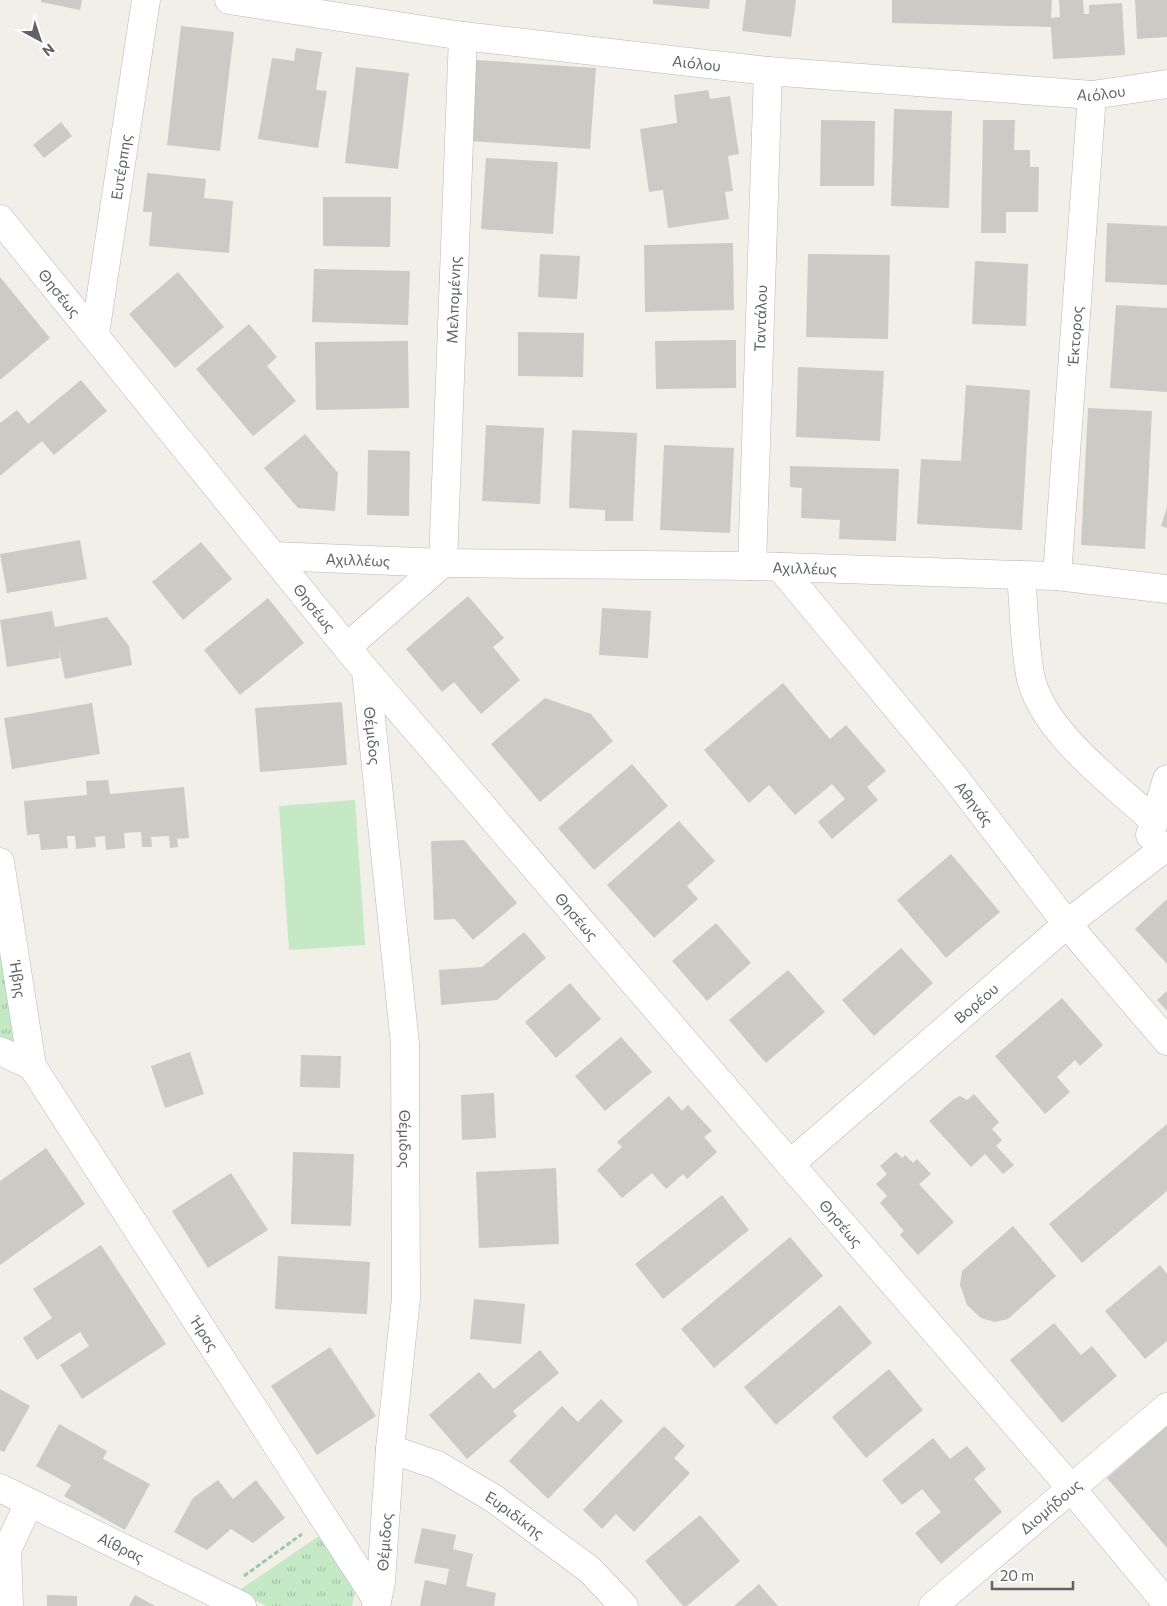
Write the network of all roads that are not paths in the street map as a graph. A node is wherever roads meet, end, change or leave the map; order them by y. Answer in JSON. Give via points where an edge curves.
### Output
{"nodes":[{"id":1,"x":146,"y":0,"type":"edge"},
{"id":2,"x":229,"y":0,"type":"edge"},
{"id":3,"x":463,"y":36,"type":"junction"},
{"id":4,"x":768,"y":71,"type":"junction"},
{"id":5,"x":1167,"y":84,"type":"edge"},
{"id":6,"x":1092,"y":95,"type":"junction"},
{"id":7,"x":0,"y":219,"type":"edge"},
{"id":8,"x":95,"y":334,"type":"junction"},
{"id":9,"x":273,"y":556,"type":"junction"},
{"id":10,"x":443,"y":562,"type":"junction"},
{"id":11,"x":752,"y":566,"type":"junction"},
{"id":12,"x":780,"y":567,"type":"junction"},
{"id":13,"x":1021,"y":575,"type":"junction"},
{"id":14,"x":1057,"y":576,"type":"junction"},
{"id":15,"x":1167,"y":589,"type":"edge"},
{"id":16,"x":347,"y":647,"type":"junction"},
{"id":17,"x":366,"y":671,"type":"junction"},
{"id":18,"x":1167,"y":779,"type":"edge"},
{"id":19,"x":1154,"y":820,"type":"junction"},
{"id":20,"x":1167,"y":846,"type":"edge"},
{"id":21,"x":0,"y":862,"type":"edge"},
{"id":22,"x":1142,"y":866,"type":"junction"},
{"id":23,"x":1067,"y":924,"type":"junction"},
{"id":24,"x":1167,"y":1041,"type":"edge"},
{"id":25,"x":0,"y":1051,"type":"edge"},
{"id":26,"x":32,"y":1066,"type":"junction"},
{"id":27,"x":790,"y":1164,"type":"junction"},
{"id":28,"x":1167,"y":1406,"type":"edge"},
{"id":29,"x":390,"y":1449,"type":"junction"},
{"id":30,"x":0,"y":1488,"type":"edge"},
{"id":31,"x":1072,"y":1488,"type":"junction"},
{"id":32,"x":29,"y":1503,"type":"junction"},
{"id":33,"x":230,"y":1600,"type":"edge"},
{"id":34,"x":376,"y":1603,"type":"edge"},
{"id":35,"x":1167,"y":1604,"type":"edge"},
{"id":36,"x":9,"y":1606,"type":"edge"},
{"id":37,"x":624,"y":1606,"type":"edge"},
{"id":38,"x":933,"y":1606,"type":"edge"}],
"edges":[{"from":1,"to":8,"type":"street","name":"Ευτέρπης"},
{"from":2,"to":3,"type":"street","name":"Αιόλου"},
{"from":3,"to":4,"type":"street","name":"Αιόλου"},
{"from":3,"to":10,"type":"street","name":"Μελπομένης"},
{"from":4,"to":6,"type":"street","name":"Αιόλου"},
{"from":4,"to":11,"type":"street","name":"Ταντάλου"},
{"from":5,"to":6,"type":"street","name":"Αιόλου"},
{"from":6,"to":14,"type":"street","name":"Έκτορος"},
{"from":7,"to":8,"type":"street","name":"Θησέως"},
{"from":8,"to":9,"type":"street","name":"Θησέως"},
{"from":9,"to":10,"type":"street","name":"Αχιλλέως"},
{"from":9,"to":16,"type":"street","name":"Θησέως"},
{"from":10,"to":11,"type":"street","name":"Αχιλλέως"},
{"from":10,"to":16,"type":"street"},
{"from":11,"to":12,"type":"street","name":"Αχιλλέως"},
{"from":12,"to":13,"type":"street","name":"Αχιλλέως"},
{"from":12,"to":23,"type":"street","name":"Αθηνάς","via":[[952,774]]},
{"from":13,"to":14,"type":"street","name":"Αχιλλέως"},
{"from":13,"to":19,"type":"street","via":[[1030,675],[1043,708],[1064,738]]},
{"from":14,"to":15,"type":"street","name":"Αχιλλέως"},
{"from":16,"to":17,"type":"street","name":"Θησέως"},
{"from":17,"to":27,"type":"street","name":"Θησέως"},
{"from":17,"to":29,"type":"street","name":"Θέμιδος","via":[[405,1044],[406,1298]]},
{"from":18,"to":19,"type":"street"},
{"from":19,"to":22,"type":"street"},
{"from":20,"to":22,"type":"street","name":"Βορέου"},
{"from":21,"to":26,"type":"street","name":"Ήβης"},
{"from":22,"to":23,"type":"street","name":"Βορέου"},
{"from":23,"to":24,"type":"street","name":"Αθηνάς"},
{"from":23,"to":27,"type":"street","name":"Βορέου"},
{"from":25,"to":26,"type":"street"},
{"from":26,"to":34,"type":"street","name":"Ήρας","via":[[325,1518]]},
{"from":27,"to":31,"type":"street","name":"Θησέως"},
{"from":28,"to":31,"type":"street","name":"Διομήδους"},
{"from":29,"to":34,"type":"street","name":"Θέμιδος","via":[[381,1582]]},
{"from":29,"to":37,"type":"street","name":"Ευριδίκης","via":[[437,1465],[493,1498],[590,1570]]},
{"from":30,"to":32,"type":"street","name":"Αίθρας"},
{"from":31,"to":35,"type":"street","name":"Θησέως"},
{"from":31,"to":38,"type":"street","name":"Διομήδους"},
{"from":32,"to":33,"type":"street","name":"Αίθρας"},
{"from":32,"to":36,"type":"street","via":[[7,1550]]}]}
